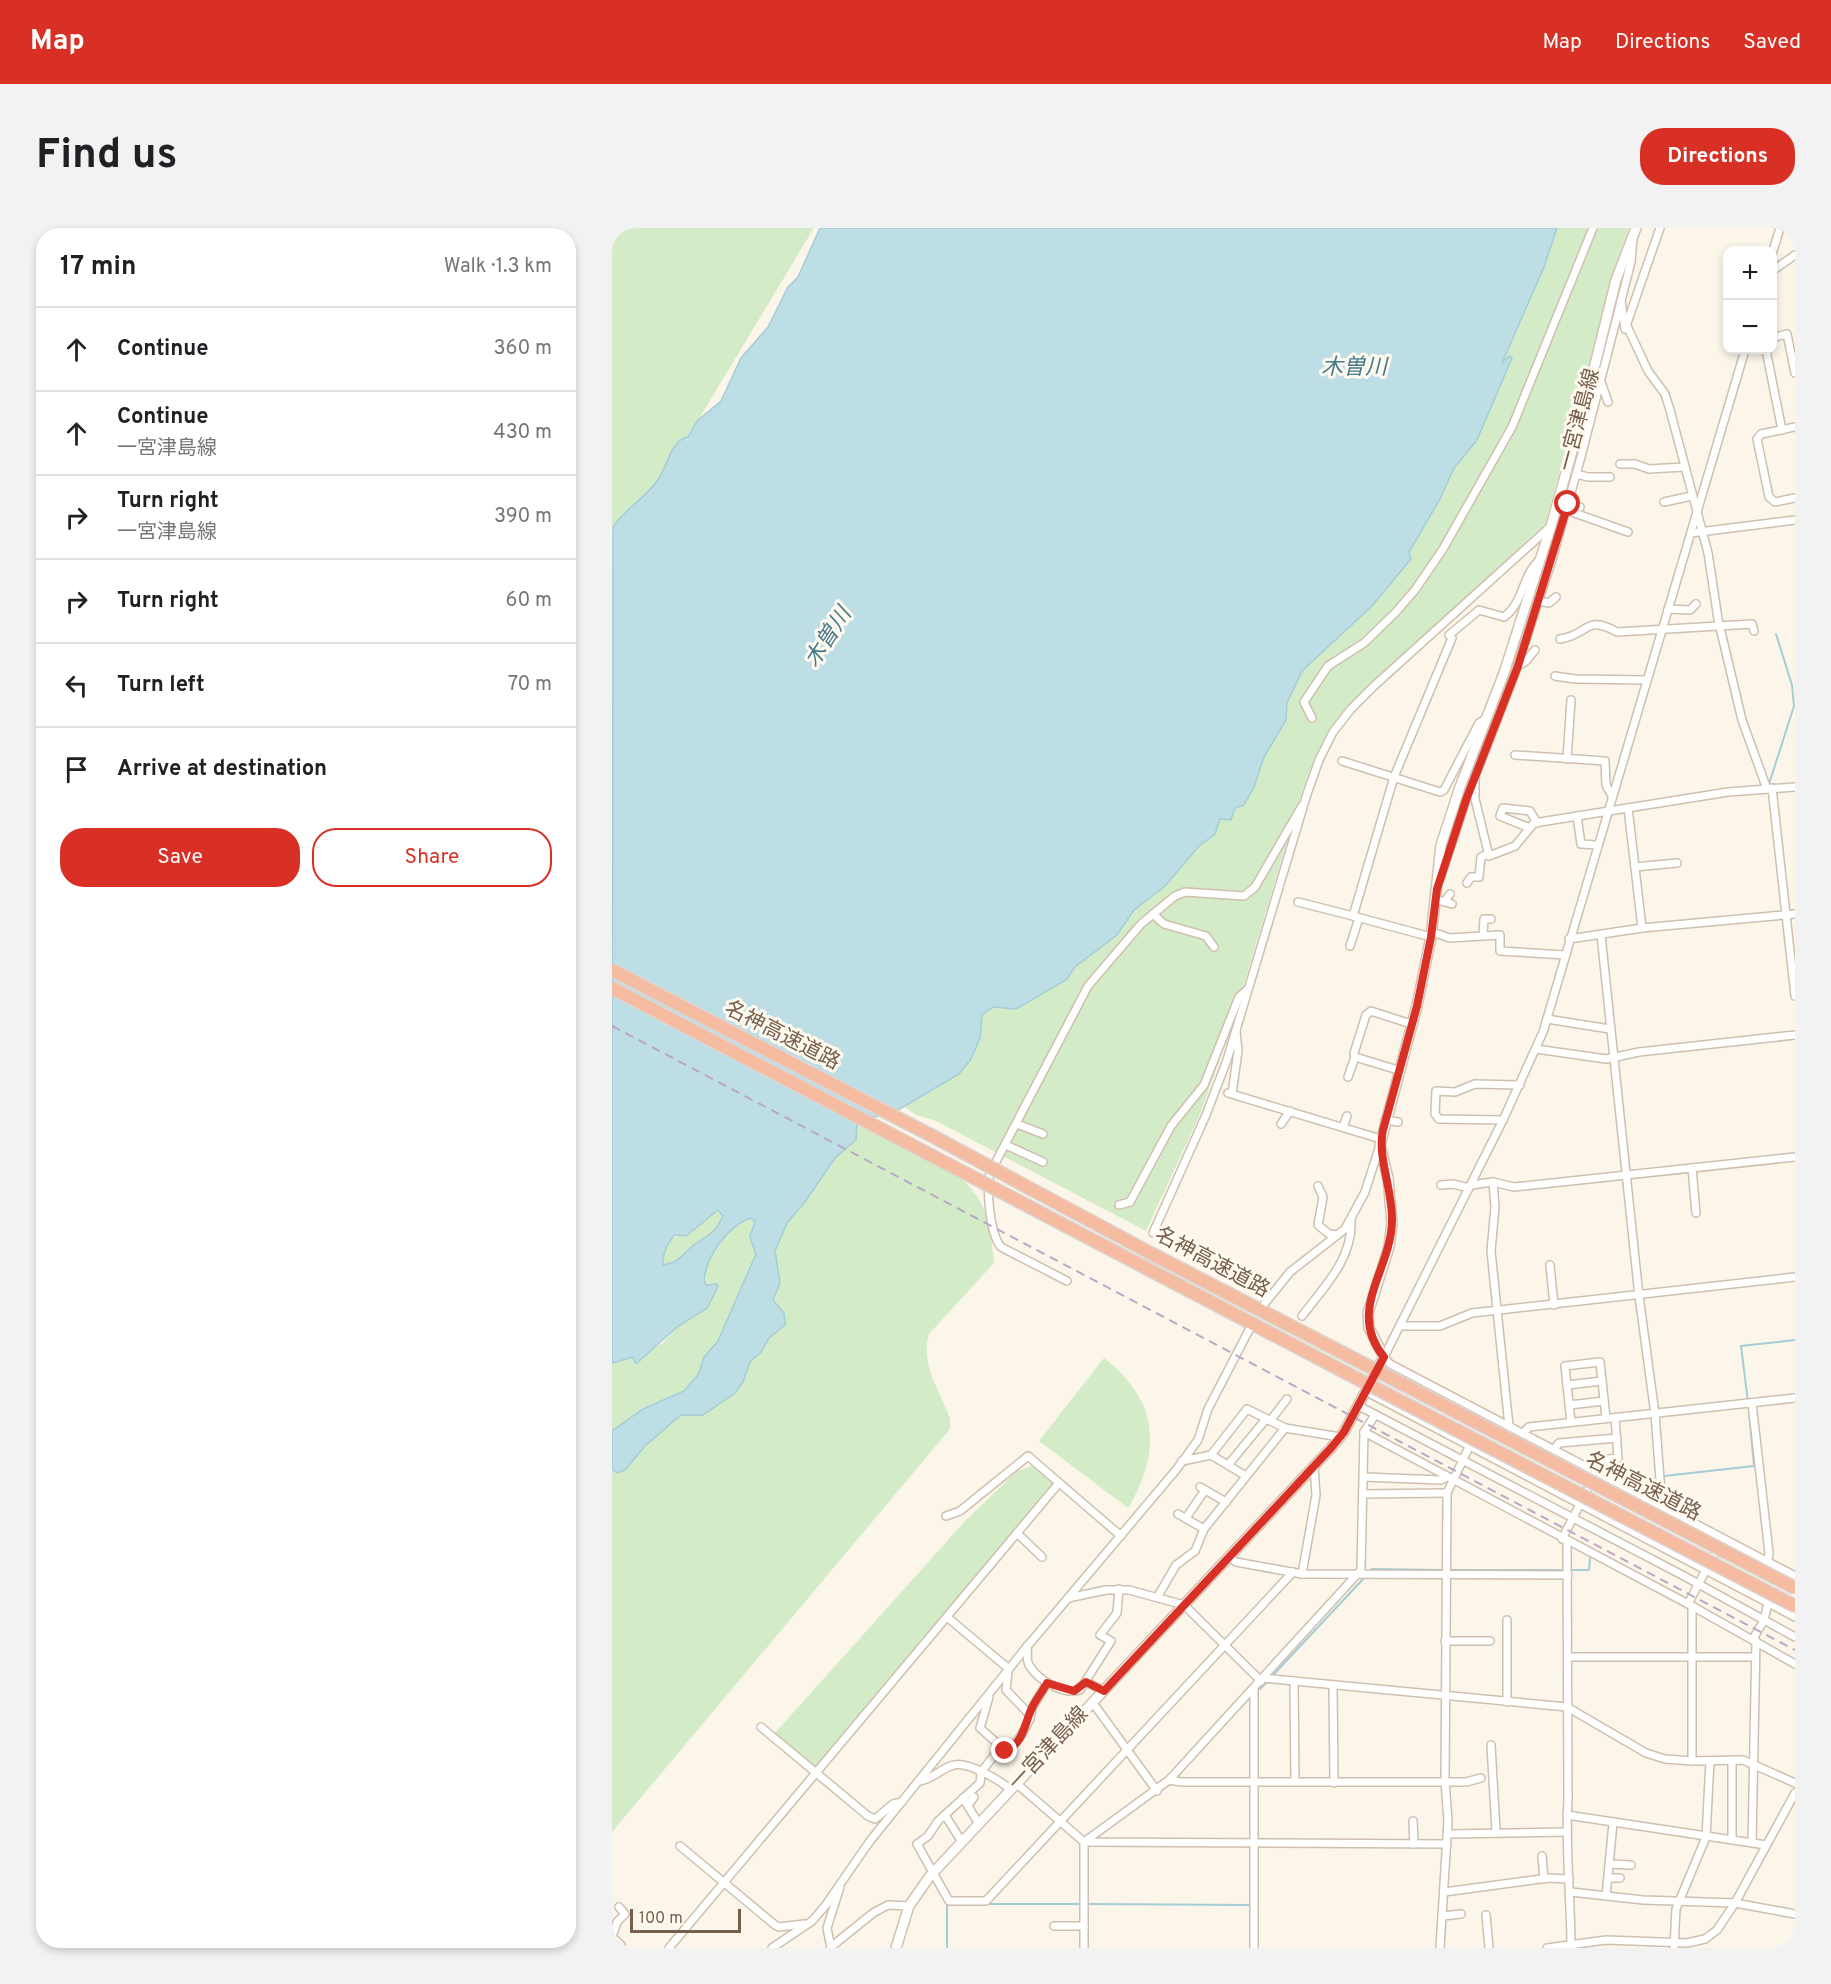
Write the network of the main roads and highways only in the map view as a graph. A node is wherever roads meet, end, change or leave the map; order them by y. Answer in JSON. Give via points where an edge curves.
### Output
{"nodes":[{"id":1,"x":1635,"y":232,"type":"edge"},
{"id":2,"x":612,"y":970,"type":"edge"},
{"id":3,"x":612,"y":988,"type":"edge"},
{"id":4,"x":1795,"y":1588,"type":"edge"},
{"id":5,"x":1795,"y":1606,"type":"edge"},
{"id":6,"x":896,"y":1948,"type":"edge"}],
"edges":[{"from":1,"to":6,"type":"main road","name":"一宮津島線","via":[[1616,280],[1551,526],[1504,673],[1441,845],[1442,899],[1380,1142],[1392,1223],[1389,1247],[1368,1313],[1369,1328],[1384,1357],[1340,1437],[932,1873],[909,1906]]},
{"from":2,"to":4,"type":"highway","name":"名神高速道路","bridge":true},
{"from":3,"to":5,"type":"highway","name":"名神高速道路","bridge":true}]}
